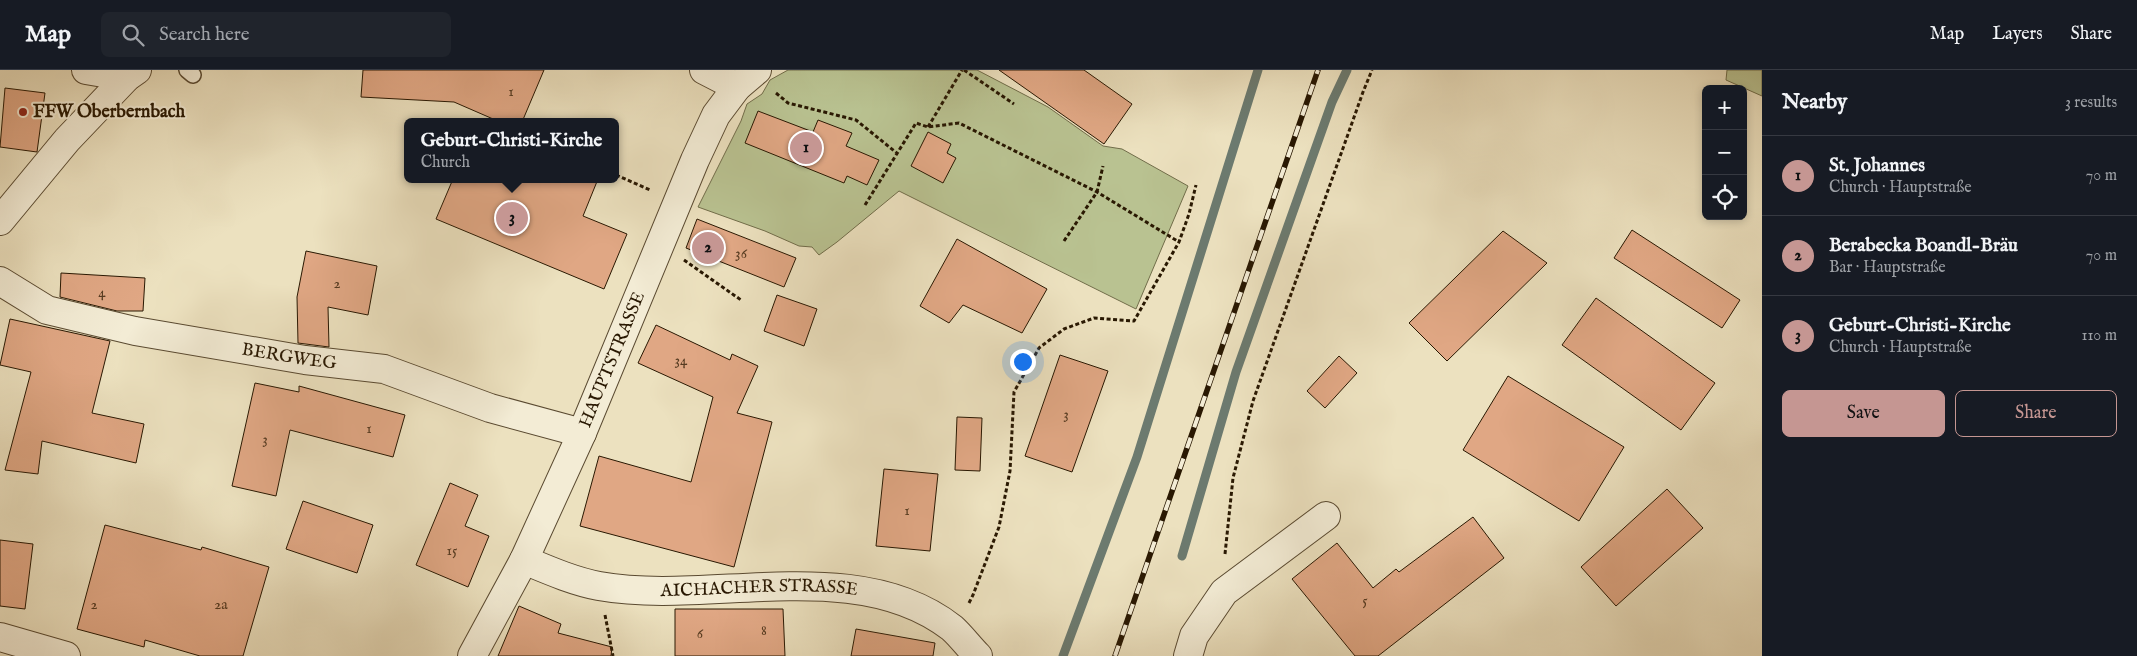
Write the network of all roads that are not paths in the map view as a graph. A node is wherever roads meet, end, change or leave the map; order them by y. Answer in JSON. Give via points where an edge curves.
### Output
{"nodes":[{"id":1,"x":86,"y":70,"type":"edge"},
{"id":2,"x":704,"y":70,"type":"edge"},
{"id":3,"x":132,"y":74,"type":"edge"},
{"id":4,"x":747,"y":78,"type":"edge"},
{"id":5,"x":0,"y":221,"type":"edge"},
{"id":6,"x":0,"y":281,"type":"edge"},
{"id":7,"x":582,"y":433,"type":"junction"},
{"id":8,"x":1326,"y":516,"type":"dead end"},
{"id":9,"x":524,"y":560,"type":"junction"},
{"id":10,"x":0,"y":637,"type":"edge"},
{"id":11,"x":66,"y":656,"type":"edge"},
{"id":12,"x":472,"y":656,"type":"edge"},
{"id":13,"x":978,"y":656,"type":"edge"},
{"id":14,"x":1188,"y":656,"type":"edge"}],
"edges":[{"from":1,"to":3,"type":"street"},
{"from":2,"to":4,"type":"street"},
{"from":3,"to":5,"type":"street","via":[[67,140]]},
{"from":4,"to":7,"type":"street","name":"HAUPTSTRASSE","via":[[716,115],[695,160]]},
{"from":6,"to":7,"type":"street","name":"BERGWEG","via":[[46,310],[135,331],[305,360],[384,369],[490,408]]},
{"from":7,"to":9,"type":"street","name":"HAUPTSTRASSE"},
{"from":8,"to":14,"type":"street","via":[[1224,592],[1194,636]]},
{"from":9,"to":12,"type":"street","name":"HAUPTSTRASSE"},
{"from":9,"to":13,"type":"street","name":"AICHACHER STRASSE","via":[[599,586],[643,590],[824,588],[862,591],[898,599],[925,611],[952,629]]},
{"from":10,"to":11,"type":"street"}]}
